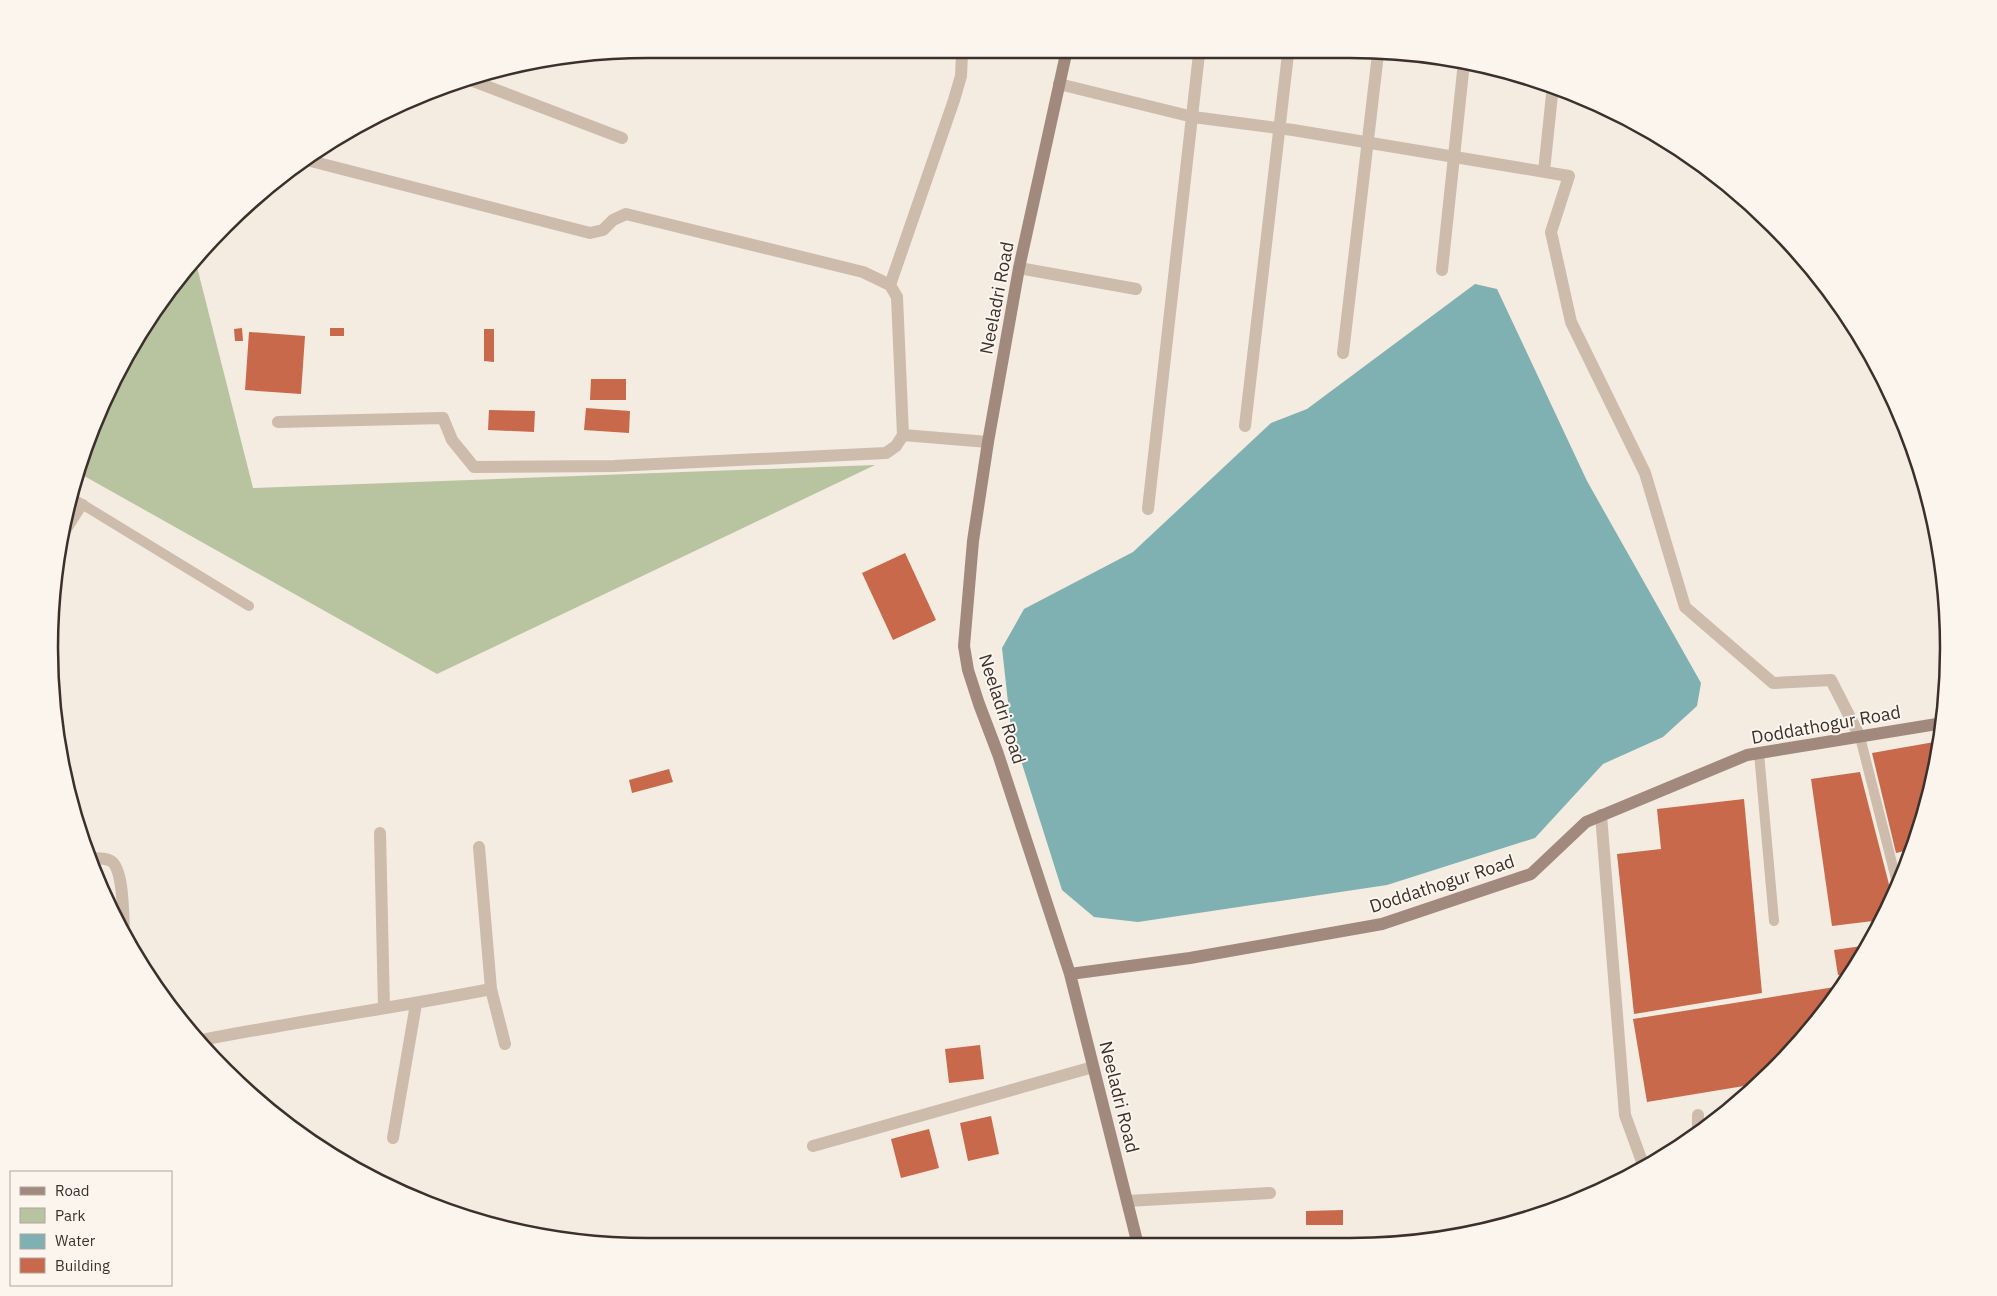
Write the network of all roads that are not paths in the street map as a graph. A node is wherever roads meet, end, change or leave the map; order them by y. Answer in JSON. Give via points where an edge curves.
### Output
{"nodes":[{"id":1,"x":962,"y":58,"type":"edge"},
{"id":2,"x":1065,"y":58,"type":"edge"},
{"id":3,"x":1199,"y":58,"type":"edge"},
{"id":4,"x":1288,"y":58,"type":"edge"},
{"id":5,"x":1377,"y":59,"type":"edge"},
{"id":6,"x":1463,"y":69,"type":"edge"},
{"id":7,"x":478,"y":83,"type":"edge"},
{"id":8,"x":1059,"y":84,"type":"junction"},
{"id":9,"x":1552,"y":94,"type":"edge"},
{"id":10,"x":1193,"y":117,"type":"junction"},
{"id":11,"x":1280,"y":129,"type":"junction"},
{"id":12,"x":622,"y":138,"type":"dead end"},
{"id":13,"x":1368,"y":143,"type":"junction"},
{"id":14,"x":1452,"y":156,"type":"junction"},
{"id":15,"x":314,"y":162,"type":"edge"},
{"id":16,"x":1544,"y":171,"type":"junction"},
{"id":17,"x":1020,"y":268,"type":"junction"},
{"id":18,"x":1442,"y":270,"type":"dead end"},
{"id":19,"x":890,"y":284,"type":"junction"},
{"id":20,"x":1136,"y":289,"type":"dead end"},
{"id":21,"x":1343,"y":353,"type":"dead end"},
{"id":22,"x":278,"y":422,"type":"dead end"},
{"id":23,"x":1245,"y":426,"type":"dead end"},
{"id":24,"x":903,"y":435,"type":"junction"},
{"id":25,"x":988,"y":442,"type":"junction"},
{"id":26,"x":77,"y":501,"type":"edge"},
{"id":27,"x":83,"y":504,"type":"junction"},
{"id":28,"x":1148,"y":509,"type":"dead end"},
{"id":29,"x":72,"y":522,"type":"edge"},
{"id":30,"x":249,"y":606,"type":"dead end"},
{"id":31,"x":1934,"y":725,"type":"edge"},
{"id":32,"x":1860,"y":737,"type":"junction"},
{"id":33,"x":1759,"y":753,"type":"junction"},
{"id":34,"x":1601,"y":815,"type":"junction"},
{"id":35,"x":380,"y":833,"type":"dead end"},
{"id":36,"x":479,"y":847,"type":"dead end"},
{"id":37,"x":96,"y":858,"type":"edge"},
{"id":38,"x":1895,"y":874,"type":"edge"},
{"id":39,"x":122,"y":917,"type":"edge"},
{"id":40,"x":1774,"y":921,"type":"dead end"},
{"id":41,"x":1070,"y":974,"type":"junction"},
{"id":42,"x":491,"y":988,"type":"junction"},
{"id":43,"x":416,"y":1004,"type":"junction"},
{"id":44,"x":384,"y":1008,"type":"junction"},
{"id":45,"x":206,"y":1039,"type":"edge"},
{"id":46,"x":505,"y":1044,"type":"dead end"},
{"id":47,"x":1093,"y":1067,"type":"junction"},
{"id":48,"x":1698,"y":1115,"type":"dead end"},
{"id":49,"x":1698,"y":1123,"type":"edge"},
{"id":50,"x":393,"y":1138,"type":"dead end"},
{"id":51,"x":812,"y":1146,"type":"dead end"},
{"id":52,"x":1642,"y":1160,"type":"edge"},
{"id":53,"x":1270,"y":1193,"type":"dead end"},
{"id":54,"x":1127,"y":1201,"type":"junction"},
{"id":55,"x":1136,"y":1238,"type":"edge"}],
"edges":[{"from":1,"to":19,"type":"street","via":[[954,100]]},
{"from":2,"to":8,"type":"street","name":"Neeladri Road"},
{"from":3,"to":10,"type":"street"},
{"from":4,"to":11,"type":"street"},
{"from":5,"to":13,"type":"street"},
{"from":6,"to":14,"type":"street"},
{"from":7,"to":12,"type":"street"},
{"from":8,"to":10,"type":"street"},
{"from":8,"to":17,"type":"street","name":"Neeladri Road"},
{"from":9,"to":16,"type":"street"},
{"from":10,"to":11,"type":"street"},
{"from":10,"to":28,"type":"street"},
{"from":11,"to":13,"type":"street"},
{"from":11,"to":23,"type":"street"},
{"from":13,"to":14,"type":"street"},
{"from":13,"to":21,"type":"street"},
{"from":14,"to":16,"type":"street"},
{"from":14,"to":18,"type":"street"},
{"from":15,"to":19,"type":"street","via":[[590,233],[603,230],[626,214],[673,223],[862,272]]},
{"from":16,"to":32,"type":"street","via":[[1569,176],[1551,232],[1571,322],[1645,473],[1685,607],[1773,683],[1831,680]]},
{"from":17,"to":20,"type":"street"},
{"from":17,"to":25,"type":"street","name":"Neeladri Road"},
{"from":19,"to":24,"type":"street","via":[[897,297],[900,321]]},
{"from":22,"to":24,"type":"street","via":[[443,418],[452,440],[474,467],[614,466],[886,453]]},
{"from":24,"to":25,"type":"street"},
{"from":25,"to":41,"type":"street","name":"Neeladri Road","via":[[972,541],[964,646],[968,670]]},
{"from":26,"to":27,"type":"lane"},
{"from":27,"to":29,"type":"lane"},
{"from":27,"to":30,"type":"lane"},
{"from":31,"to":32,"type":"street","name":"Doddathogur Road"},
{"from":32,"to":33,"type":"street","name":"Doddathogur Road"},
{"from":32,"to":38,"type":"lane"},
{"from":33,"to":34,"type":"street","name":"Doddathogur Road","via":[[1747,755]]},
{"from":33,"to":40,"type":"lane"},
{"from":34,"to":41,"type":"street","name":"Doddathogur Road","via":[[1586,822],[1531,874],[1382,924],[1190,958]]},
{"from":34,"to":52,"type":"street","via":[[1625,1115]]},
{"from":35,"to":44,"type":"street"},
{"from":36,"to":42,"type":"street"},
{"from":37,"to":39,"type":"street","via":[[113,862],[118,873]]},
{"from":41,"to":47,"type":"street","name":"Neeladri Road"},
{"from":42,"to":43,"type":"street"},
{"from":42,"to":46,"type":"street"},
{"from":43,"to":44,"type":"street"},
{"from":43,"to":50,"type":"street"},
{"from":44,"to":45,"type":"street"},
{"from":47,"to":51,"type":"street"},
{"from":47,"to":54,"type":"street","name":"Neeladri Road"},
{"from":48,"to":49,"type":"street"},
{"from":53,"to":54,"type":"street"},
{"from":54,"to":55,"type":"street","name":"Neeladri Road"}]}
